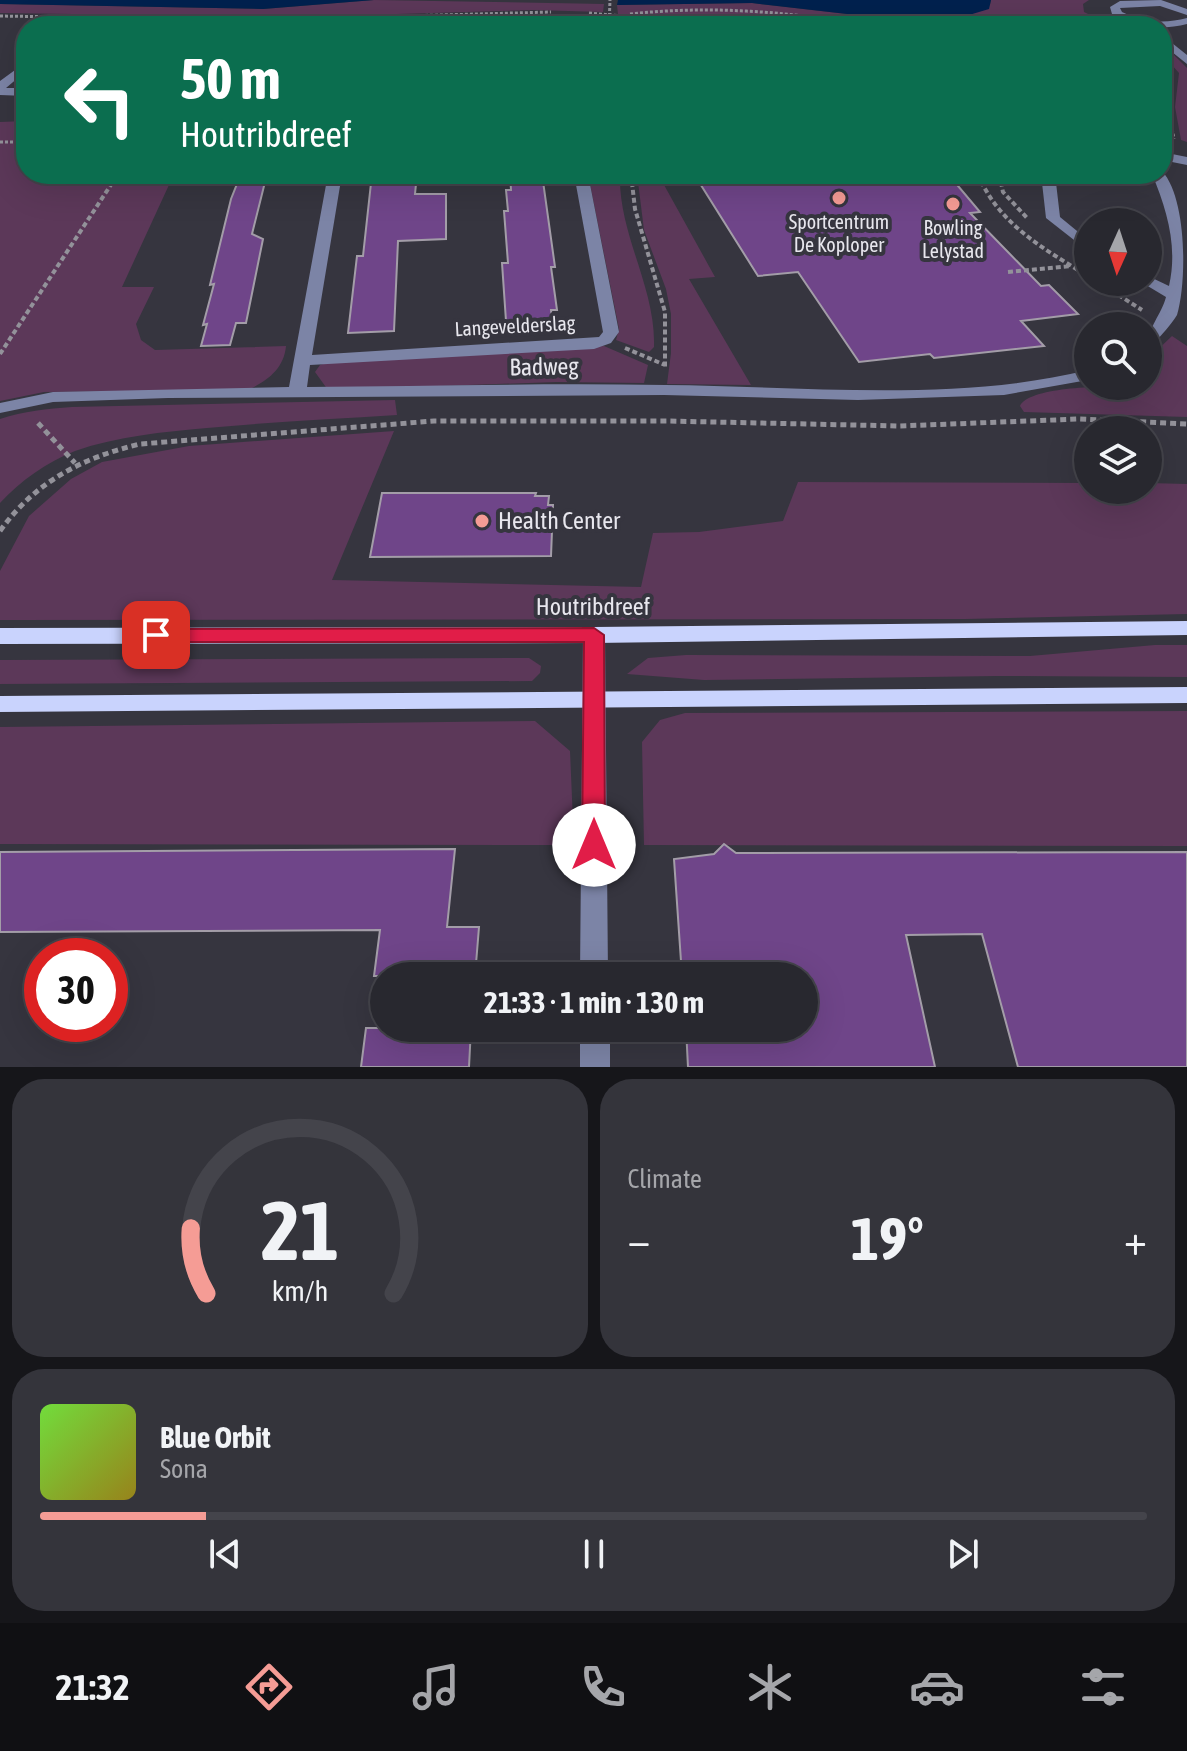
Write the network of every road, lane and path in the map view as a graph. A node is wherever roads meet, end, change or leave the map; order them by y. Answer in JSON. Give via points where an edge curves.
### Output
{"nodes":[{"id":1,"x":610,"y":0,"type":"edge"},
{"id":2,"x":1145,"y":1,"type":"edge"},
{"id":3,"x":1118,"y":2,"type":"edge"},
{"id":4,"x":1184,"y":9,"type":"edge"},
{"id":5,"x":557,"y":12,"type":"dead end"},
{"id":6,"x":581,"y":13,"type":"dead end"},
{"id":7,"x":610,"y":15,"type":"junction"},
{"id":8,"x":617,"y":15,"type":"junction"},
{"id":9,"x":456,"y":16,"type":"edge"},
{"id":10,"x":627,"y":16,"type":"edge"},
{"id":11,"x":813,"y":16,"type":"edge"},
{"id":12,"x":1182,"y":23,"type":"edge"},
{"id":13,"x":1187,"y":33,"type":"edge"},
{"id":14,"x":1172,"y":47,"type":"edge"},
{"id":15,"x":1187,"y":61,"type":"edge"},
{"id":16,"x":16,"y":74,"type":"edge"},
{"id":17,"x":0,"y":89,"type":"edge"},
{"id":18,"x":111,"y":184,"type":"edge"},
{"id":19,"x":333,"y":184,"type":"edge"},
{"id":20,"x":583,"y":184,"type":"edge"},
{"id":21,"x":633,"y":184,"type":"edge"},
{"id":22,"x":981,"y":184,"type":"edge"},
{"id":23,"x":1049,"y":184,"type":"edge"},
{"id":24,"x":1163,"y":184,"type":"edge"},
{"id":25,"x":1074,"y":240,"type":"edge"},
{"id":26,"x":1073,"y":266,"type":"joint"},
{"id":27,"x":1008,"y":272,"type":"dead end"},
{"id":28,"x":1162,"y":289,"type":"edge"},
{"id":29,"x":1174,"y":295,"type":"junction"},
{"id":30,"x":1162,"y":323,"type":"edge"},
{"id":31,"x":605,"y":340,"type":"junction"},
{"id":32,"x":0,"y":354,"type":"edge"},
{"id":33,"x":304,"y":360,"type":"junction"},
{"id":34,"x":665,"y":365,"type":"junction"},
{"id":35,"x":1074,"y":379,"type":"edge"},
{"id":36,"x":664,"y":390,"type":"junction"},
{"id":37,"x":297,"y":393,"type":"junction"},
{"id":38,"x":0,"y":408,"type":"edge"},
{"id":39,"x":1187,"y":424,"type":"edge"},
{"id":40,"x":50,"y":437,"type":"dead end"},
{"id":41,"x":75,"y":463,"type":"junction"},
{"id":42,"x":0,"y":531,"type":"edge"},
{"id":43,"x":1187,"y":628,"type":"edge"},
{"id":44,"x":594,"y":635,"type":"junction"},
{"id":45,"x":0,"y":636,"type":"edge"},
{"id":46,"x":1187,"y":695,"type":"edge"},
{"id":47,"x":592,"y":699,"type":"junction"},
{"id":48,"x":0,"y":704,"type":"edge"},
{"id":49,"x":594,"y":962,"type":"edge"},
{"id":50,"x":595,"y":1042,"type":"edge"},
{"id":51,"x":595,"y":1067,"type":"edge"}],
"edges":[{"from":1,"to":7,"type":"path"},
{"from":2,"to":3,"type":"street"},
{"from":2,"to":4,"type":"street"},
{"from":5,"to":9,"type":"path"},
{"from":6,"to":7,"type":"path"},
{"from":7,"to":8,"type":"path"},
{"from":8,"to":10,"type":"path"},
{"from":8,"to":11,"type":"path","via":[[723,7]]},
{"from":12,"to":13,"type":"street"},
{"from":14,"to":15,"type":"street"},
{"from":16,"to":17,"type":"street"},
{"from":18,"to":32,"type":"path"},
{"from":19,"to":33,"type":"street"},
{"from":20,"to":31,"type":"street","name":"Langevelderslag","via":[[611,332]]},
{"from":21,"to":34,"type":"path","via":[[665,312]]},
{"from":22,"to":26,"type":"path","via":[[1000,211]]},
{"from":23,"to":25,"type":"street","via":[[1053,218]]},
{"from":24,"to":29,"type":"street","via":[[1180,240]]},
{"from":26,"to":27,"type":"path"},
{"from":28,"to":29,"type":"street"},
{"from":29,"to":30,"type":"street"},
{"from":31,"to":33,"type":"street","name":"Langevelderslag"},
{"from":31,"to":34,"type":"path"},
{"from":33,"to":37,"type":"street"},
{"from":34,"to":36,"type":"path"},
{"from":35,"to":36,"type":"street","name":"Badweg","via":[[989,391],[858,395]]},
{"from":36,"to":37,"type":"street","name":"Badweg"},
{"from":37,"to":38,"type":"street","name":"Badweg","via":[[53,397]]},
{"from":39,"to":41,"type":"path","via":[[1079,419],[900,426],[434,421],[140,444]]},
{"from":40,"to":41,"type":"path"},
{"from":41,"to":42,"type":"path","via":[[38,486]]},
{"from":43,"to":44,"type":"main road","name":"Houtribdreef"},
{"from":44,"to":45,"type":"main road","name":"Houtribdreef"},
{"from":44,"to":47,"type":"street"},
{"from":46,"to":47,"type":"main road"},
{"from":47,"to":48,"type":"main road"},
{"from":47,"to":49,"type":"street"},
{"from":50,"to":51,"type":"street"}]}
